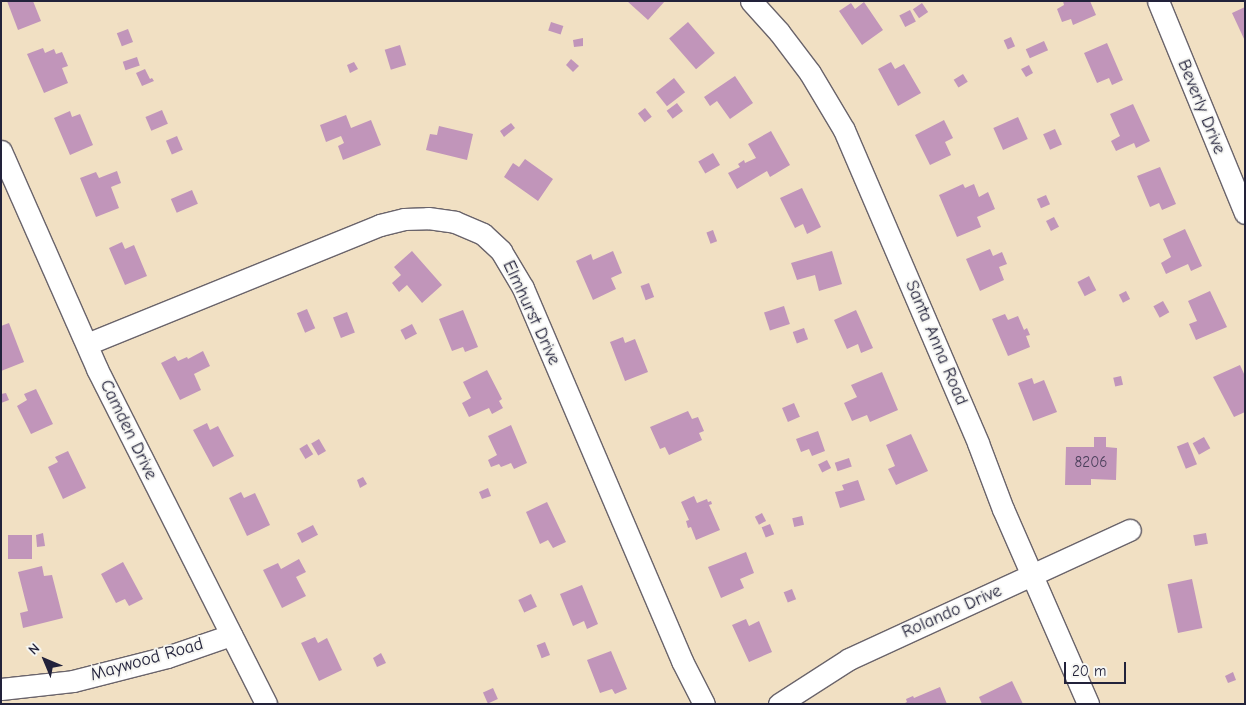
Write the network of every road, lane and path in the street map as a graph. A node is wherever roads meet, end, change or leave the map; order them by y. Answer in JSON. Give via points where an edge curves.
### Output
{"nodes":[{"id":1,"x":751,"y":1,"type":"edge"},
{"id":2,"x":1158,"y":1,"type":"edge"},
{"id":3,"x":1,"y":151,"type":"edge"},
{"id":4,"x":1245,"y":213,"type":"edge"},
{"id":5,"x":87,"y":344,"type":"junction"},
{"id":6,"x":1130,"y":530,"type":"dead end"},
{"id":7,"x":1033,"y":576,"type":"junction"},
{"id":8,"x":231,"y":635,"type":"junction"},
{"id":9,"x":1,"y":689,"type":"edge"},
{"id":10,"x":266,"y":704,"type":"edge"},
{"id":11,"x":704,"y":704,"type":"edge"},
{"id":12,"x":778,"y":704,"type":"edge"},
{"id":13,"x":1088,"y":704,"type":"edge"}],
"edges":[{"from":1,"to":7,"type":"street","name":"Santa Anna Road","via":[[810,73],[844,130]]},
{"from":2,"to":4,"type":"street","name":"Beverly Drive"},
{"from":3,"to":5,"type":"street","name":"Camden Drive"},
{"from":5,"to":8,"type":"street","name":"Camden Drive","via":[[143,464]]},
{"from":5,"to":11,"type":"street","name":"Elmhurst Drive","via":[[380,225],[428,218],[455,222],[484,234],[501,251],[523,288],[682,661]]},
{"from":6,"to":7,"type":"street","name":"Rolando Drive"},
{"from":7,"to":12,"type":"street","name":"Rolando Drive","via":[[849,659]]},
{"from":7,"to":13,"type":"street","name":"Santa Anna Road"},
{"from":8,"to":9,"type":"street","name":"Maywood Road","via":[[167,657],[73,681]]},
{"from":8,"to":10,"type":"street","name":"Camden Drive"}]}
